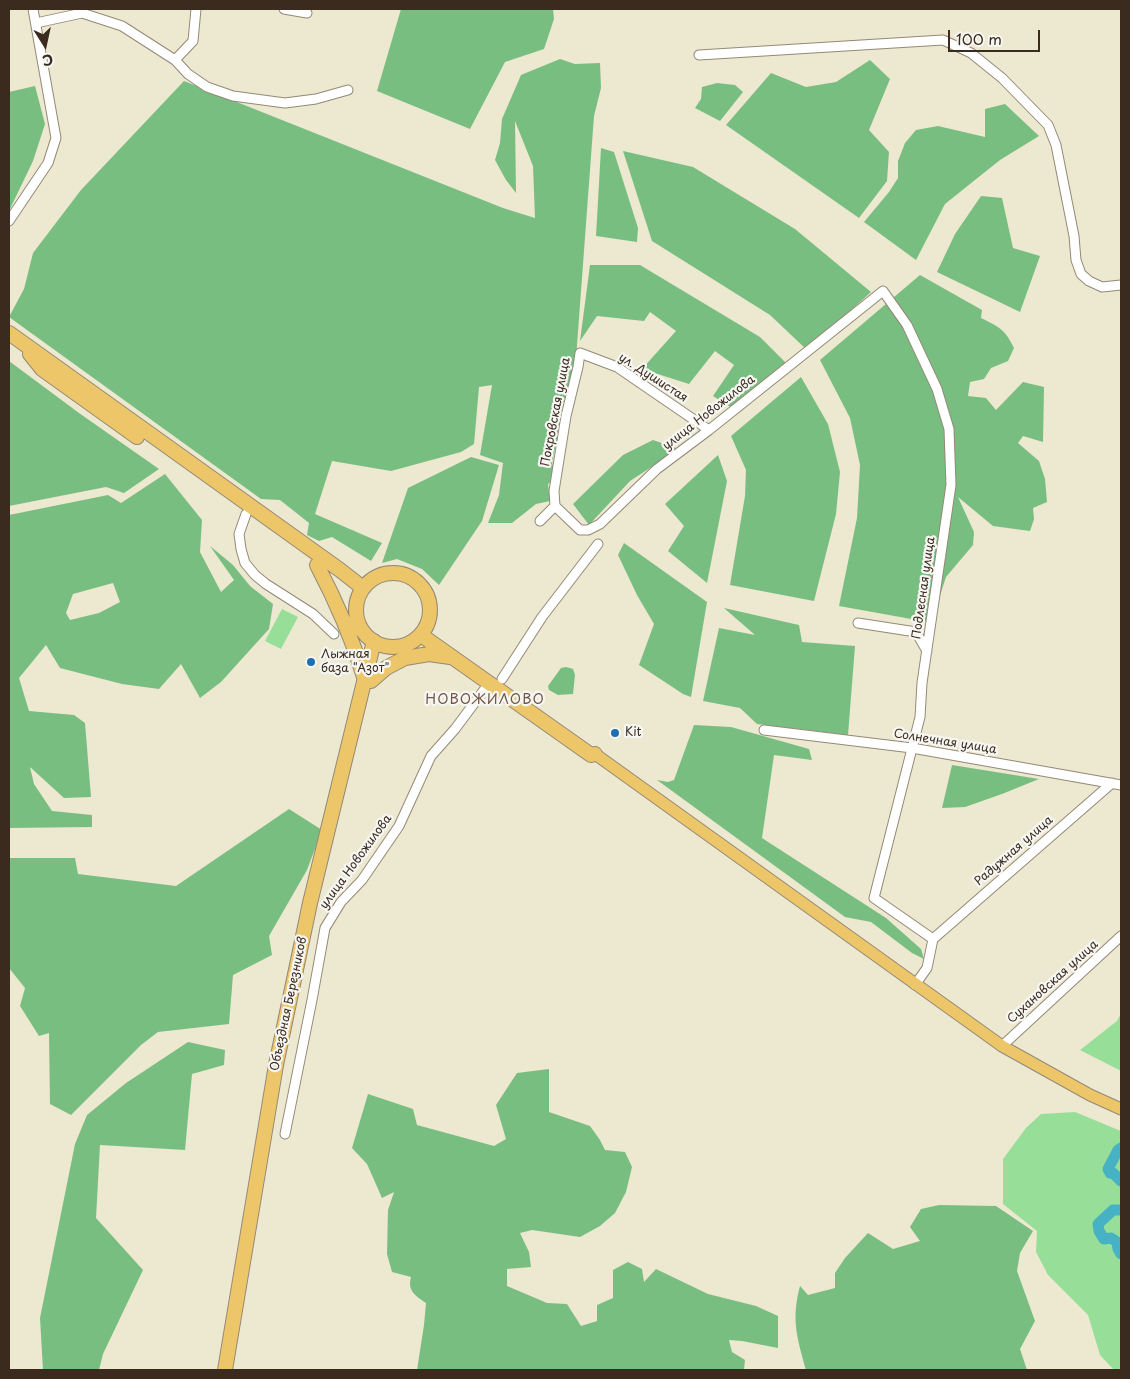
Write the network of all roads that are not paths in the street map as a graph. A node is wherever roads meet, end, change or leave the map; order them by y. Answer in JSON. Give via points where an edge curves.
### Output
{"nodes":[{"id":1,"x":33,"y":9,"type":"edge"},
{"id":2,"x":196,"y":9,"type":"edge"},
{"id":3,"x":284,"y":9,"type":"edge"},
{"id":4,"x":307,"y":13,"type":"dead end"},
{"id":5,"x":36,"y":23,"type":"junction"},
{"id":6,"x":699,"y":55,"type":"dead end"},
{"id":7,"x":175,"y":60,"type":"junction"},
{"id":8,"x":348,"y":90,"type":"dead end"},
{"id":9,"x":9,"y":221,"type":"edge"},
{"id":10,"x":1121,"y":285,"type":"edge"},
{"id":11,"x":883,"y":291,"type":"joint"},
{"id":12,"x":9,"y":333,"type":"edge"},
{"id":13,"x":21,"y":342,"type":"junction"},
{"id":14,"x":580,"y":353,"type":"joint"},
{"id":15,"x":709,"y":430,"type":"junction"},
{"id":16,"x":555,"y":506,"type":"junction"},
{"id":17,"x":246,"y":514,"type":"junction"},
{"id":18,"x":540,"y":521,"type":"dead end"},
{"id":19,"x":598,"y":544,"type":"dead end"},
{"id":20,"x":317,"y":565,"type":"junction"},
{"id":21,"x":361,"y":591,"type":"junction"},
{"id":22,"x":858,"y":623,"type":"dead end"},
{"id":23,"x":422,"y":633,"type":"junction"},
{"id":24,"x":334,"y":634,"type":"dead end"},
{"id":25,"x":377,"y":643,"type":"junction"},
{"id":26,"x":927,"y":651,"type":"junction"},
{"id":27,"x":454,"y":658,"type":"junction"},
{"id":28,"x":502,"y":679,"type":"dead end"},
{"id":29,"x":368,"y":680,"type":"junction"},
{"id":30,"x":486,"y":686,"type":"dead end"},
{"id":31,"x":764,"y":730,"type":"dead end"},
{"id":32,"x":912,"y":748,"type":"junction"},
{"id":33,"x":595,"y":754,"type":"junction"},
{"id":34,"x":1117,"y":784,"type":"edge"},
{"id":35,"x":1121,"y":936,"type":"edge"},
{"id":36,"x":934,"y":939,"type":"junction"},
{"id":37,"x":915,"y":985,"type":"junction"},
{"id":38,"x":1002,"y":1046,"type":"junction"},
{"id":39,"x":1121,"y":1109,"type":"edge"},
{"id":40,"x":285,"y":1134,"type":"dead end"},
{"id":41,"x":226,"y":1370,"type":"edge"},
{"id":42,"x":232,"y":1370,"type":"edge"}],
"edges":[{"from":1,"to":5,"type":"street"},
{"from":2,"to":7,"type":"street","via":[[193,41]]},
{"from":3,"to":4,"type":"street"},
{"from":5,"to":7,"type":"street","via":[[82,13],[122,26]]},
{"from":5,"to":9,"type":"street","via":[[56,138],[48,163]]},
{"from":6,"to":10,"type":"street","via":[[942,40],[971,53],[1002,78],[1048,125],[1056,145],[1081,274],[1102,287]]},
{"from":7,"to":8,"type":"street","via":[[207,87],[233,96],[285,103]]},
{"from":11,"to":15,"type":"street","name":"улица Новожилова"},
{"from":11,"to":26,"type":"street","name":"Подлесная улица","via":[[907,325],[937,389],[949,429],[951,485]]},
{"from":12,"to":13,"type":"highway"},
{"from":13,"to":17,"type":"highway","via":[[42,369]]},
{"from":13,"to":21,"type":"highway","via":[[332,564]]},
{"from":14,"to":15,"type":"street","name":"ул. Душистая","via":[[617,367]]},
{"from":14,"to":16,"type":"street","name":"Покровская улица","via":[[566,416],[554,491]]},
{"from":15,"to":16,"type":"street","name":"улица Новожилова","via":[[657,469],[600,524],[588,530],[580,530]]},
{"from":16,"to":18,"type":"street"},
{"from":17,"to":20,"type":"highway"},
{"from":17,"to":24,"type":"street","via":[[239,534],[245,563],[255,576],[313,614]]},
{"from":19,"to":28,"type":"street","via":[[542,617]]},
{"from":20,"to":21,"type":"highway"},
{"from":20,"to":29,"type":"highway"},
{"from":21,"to":23,"type":"highway","via":[[376,578],[388,574],[406,575],[416,581],[429,602],[430,614]]},
{"from":21,"to":25,"type":"highway","via":[[356,606],[357,619],[362,630]]},
{"from":22,"to":26,"type":"street","via":[[916,632]]},
{"from":23,"to":25,"type":"highway","via":[[405,645],[393,647]]},
{"from":23,"to":27,"type":"highway"},
{"from":23,"to":33,"type":"highway"},
{"from":25,"to":29,"type":"highway","name":"Объездная Березников"},
{"from":26,"to":32,"type":"street","name":"Подлесная улица","via":[[920,717]]},
{"from":27,"to":29,"type":"highway","via":[[429,654],[406,658]]},
{"from":27,"to":33,"type":"highway","via":[[591,755]]},
{"from":29,"to":41,"type":"highway","name":"Объездная Березников","via":[[310,903],[276,1066]]},
{"from":29,"to":42,"type":"highway","name":"Объездная Березников","via":[[317,892],[273,1113]]},
{"from":30,"to":40,"type":"street","name":"улица Новожилова","via":[[431,756],[399,826],[325,928]]},
{"from":31,"to":32,"type":"street","name":"Солнечная улица"},
{"from":32,"to":34,"type":"street","name":"Солнечная улица"},
{"from":32,"to":36,"type":"street","name":"Подлесная улица","via":[[874,898]]},
{"from":33,"to":37,"type":"main road"},
{"from":34,"to":36,"type":"street","name":"Радужная улица"},
{"from":35,"to":38,"type":"street","name":"Сухановская улица"},
{"from":36,"to":37,"type":"street","via":[[927,968]]},
{"from":37,"to":38,"type":"main road"},
{"from":38,"to":39,"type":"main road"}]}
